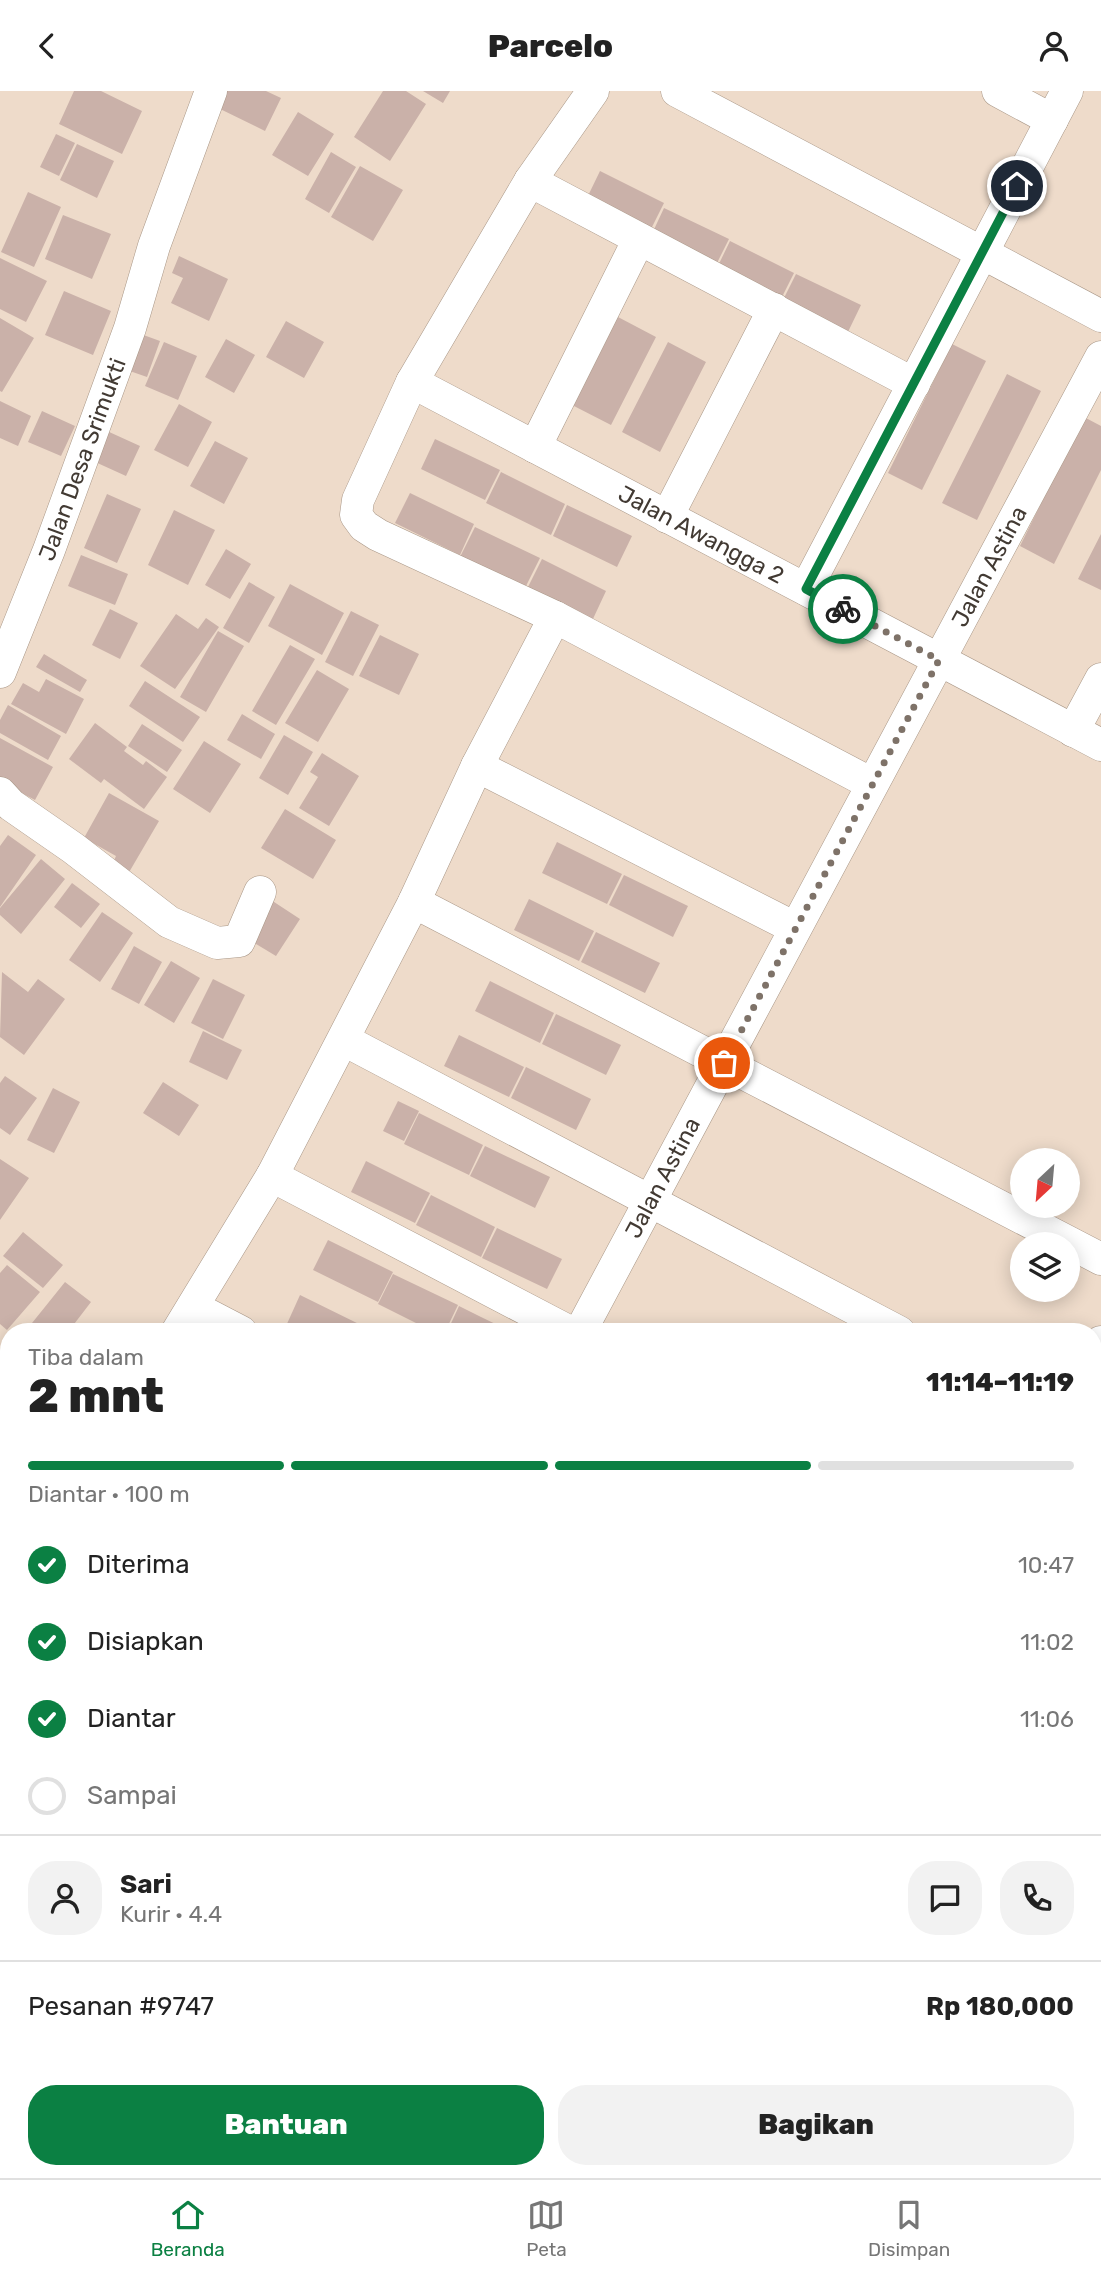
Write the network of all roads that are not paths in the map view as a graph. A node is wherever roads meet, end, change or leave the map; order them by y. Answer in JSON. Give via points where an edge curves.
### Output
{"nodes":[{"id":1,"x":211,"y":91,"type":"edge"},
{"id":2,"x":593,"y":91,"type":"edge"},
{"id":3,"x":677,"y":91,"type":"edge"},
{"id":4,"x":998,"y":91,"type":"edge"},
{"id":5,"x":1067,"y":91,"type":"edge"},
{"id":6,"x":1052,"y":120,"type":"junction"},
{"id":7,"x":530,"y":181,"type":"junction"},
{"id":8,"x":639,"y":239,"type":"junction"},
{"id":9,"x":982,"y":253,"type":"junction"},
{"id":10,"x":774,"y":309,"type":"junction"},
{"id":11,"x":1101,"y":316,"type":"edge"},
{"id":12,"x":1101,"y":357,"type":"edge"},
{"id":13,"x":412,"y":382,"type":"junction"},
{"id":14,"x":914,"y":384,"type":"junction"},
{"id":15,"x":535,"y":447,"type":"junction"},
{"id":16,"x":667,"y":517,"type":"junction"},
{"id":17,"x":806,"y":589,"type":"junction"},
{"id":18,"x":555,"y":617,"type":"junction"},
{"id":19,"x":939,"y":660,"type":"junction"},
{"id":20,"x":0,"y":672,"type":"edge"},
{"id":21,"x":1101,"y":679,"type":"edge"},
{"id":22,"x":1073,"y":731,"type":"junction"},
{"id":23,"x":1101,"y":745,"type":"edge"},
{"id":24,"x":477,"y":766,"type":"junction"},
{"id":25,"x":872,"y":784,"type":"junction"},
{"id":26,"x":0,"y":793,"type":"edge"},
{"id":27,"x":260,"y":892,"type":"dead end"},
{"id":28,"x":414,"y":902,"type":"junction"},
{"id":29,"x":796,"y":928,"type":"junction"},
{"id":30,"x":344,"y":1040,"type":"junction"},
{"id":31,"x":724,"y":1063,"type":"junction"},
{"id":32,"x":272,"y":1176,"type":"junction"},
{"id":33,"x":650,"y":1200,"type":"junction"},
{"id":34,"x":1101,"y":1259,"type":"edge"},
{"id":35,"x":185,"y":1319,"type":"edge"},
{"id":36,"x":202,"y":1323,"type":"edge"},
{"id":37,"x":553,"y":1323,"type":"edge"},
{"id":38,"x":585,"y":1323,"type":"edge"},
{"id":39,"x":882,"y":1323,"type":"edge"}],
"edges":[{"from":1,"to":20,"type":"street","name":"Jalan Desa Srimukti","via":[[154,246],[130,328]]},
{"from":2,"to":7,"type":"street"},
{"from":3,"to":9,"type":"street"},
{"from":4,"to":6,"type":"street"},
{"from":5,"to":6,"type":"street"},
{"from":6,"to":9,"type":"street"},
{"from":7,"to":8,"type":"street"},
{"from":7,"to":13,"type":"street"},
{"from":8,"to":10,"type":"street"},
{"from":8,"to":15,"type":"street"},
{"from":9,"to":11,"type":"street"},
{"from":9,"to":14,"type":"street"},
{"from":10,"to":14,"type":"street"},
{"from":10,"to":16,"type":"street"},
{"from":12,"to":19,"type":"street","name":"Jalan Astina"},
{"from":13,"to":15,"type":"street","name":"Jalan Awangga 2"},
{"from":13,"to":18,"type":"street","via":[[358,500],[359,522]]},
{"from":14,"to":17,"type":"street"},
{"from":15,"to":16,"type":"street","name":"Jalan Awangga 2"},
{"from":16,"to":17,"type":"street","name":"Jalan Awangga 2"},
{"from":17,"to":19,"type":"street","name":"Jalan Awangga 2"},
{"from":18,"to":24,"type":"street"},
{"from":18,"to":25,"type":"street"},
{"from":19,"to":22,"type":"street","name":"Jalan Awangga 2"},
{"from":19,"to":25,"type":"street","name":"Jalan Astina"},
{"from":21,"to":22,"type":"street"},
{"from":22,"to":23,"type":"street","name":"Jalan Awangga 2"},
{"from":24,"to":28,"type":"street"},
{"from":24,"to":29,"type":"street"},
{"from":25,"to":29,"type":"street","name":"Jalan Astina"},
{"from":26,"to":27,"type":"street","via":[[169,922],[216,943],[239,941]]},
{"from":28,"to":30,"type":"street"},
{"from":28,"to":31,"type":"street"},
{"from":29,"to":31,"type":"street","name":"Jalan Astina"},
{"from":30,"to":32,"type":"street"},
{"from":30,"to":33,"type":"street"},
{"from":31,"to":33,"type":"street","name":"Jalan Astina"},
{"from":31,"to":34,"type":"street"},
{"from":32,"to":35,"type":"street"},
{"from":32,"to":37,"type":"street"},
{"from":33,"to":38,"type":"street","name":"Jalan Astina"},
{"from":33,"to":39,"type":"street"},
{"from":35,"to":36,"type":"street"}]}
